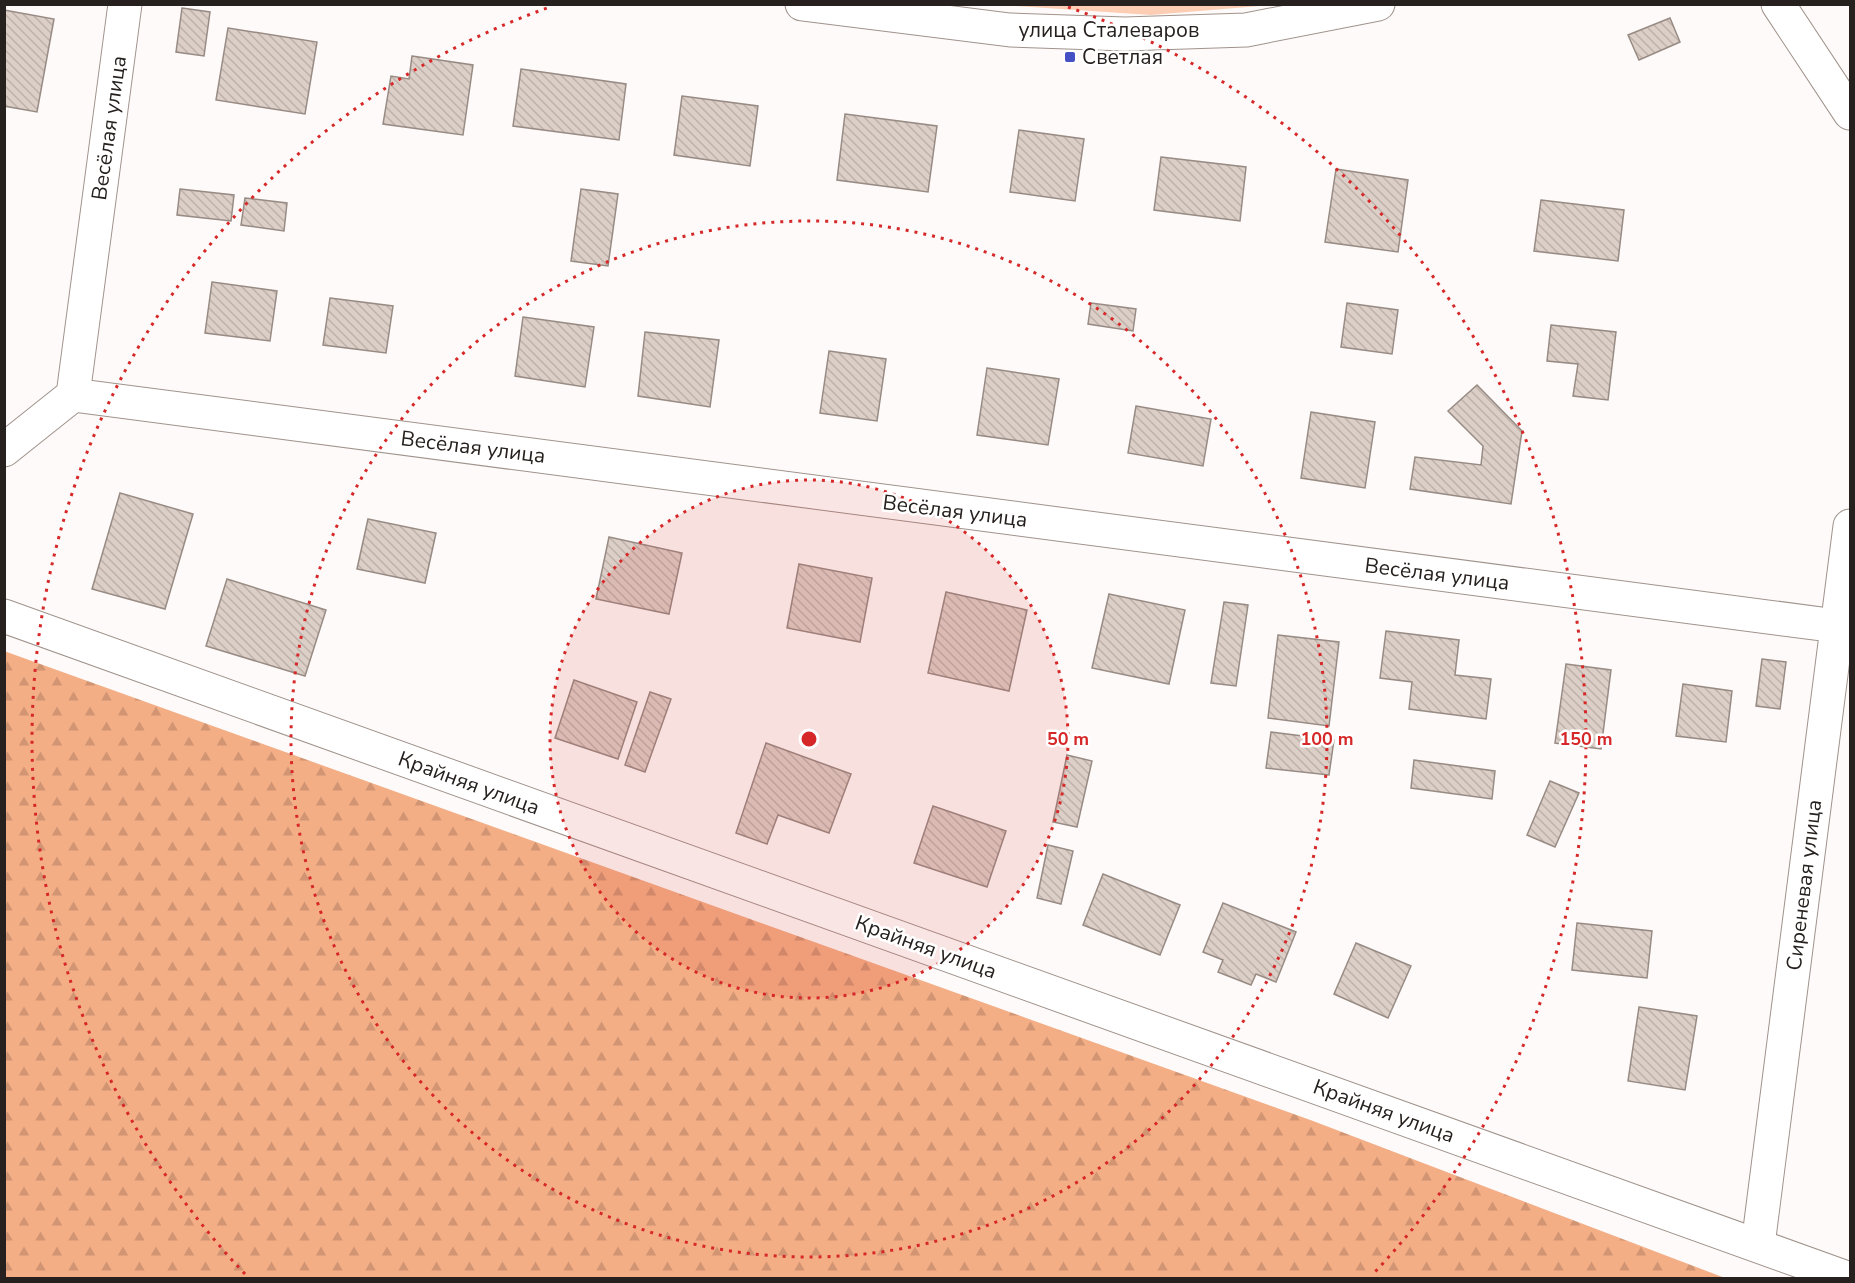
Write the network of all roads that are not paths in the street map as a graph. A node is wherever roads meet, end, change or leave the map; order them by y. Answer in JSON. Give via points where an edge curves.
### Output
{"nodes":[{"id":1,"x":125,"y":4,"type":"edge"},
{"id":2,"x":802,"y":4,"type":"edge"},
{"id":3,"x":1778,"y":4,"type":"edge"},
{"id":4,"x":1368,"y":6,"type":"edge"},
{"id":5,"x":1851,"y":113,"type":"edge"},
{"id":6,"x":73,"y":395,"type":"junction"},
{"id":7,"x":4,"y":450,"type":"edge"},
{"id":8,"x":1851,"y":526,"type":"edge"},
{"id":9,"x":4,"y":616,"type":"edge"},
{"id":10,"x":1838,"y":626,"type":"junction"},
{"id":11,"x":1758,"y":1245,"type":"junction"},
{"id":12,"x":1847,"y":1278,"type":"edge"}],
"edges":[{"from":1,"to":6,"type":"street","name":"Весёлая улица"},
{"from":2,"to":4,"type":"street","name":"улица Сталеваров","via":[[1010,30],[1125,34],[1246,30]]},
{"from":3,"to":5,"type":"street"},
{"from":6,"to":7,"type":"street"},
{"from":6,"to":10,"type":"street","name":"Весёлая улица"},
{"from":8,"to":10,"type":"street","name":"Сиреневая улица"},
{"from":9,"to":11,"type":"street","name":"Крайняя улица"},
{"from":10,"to":11,"type":"street","name":"Сиреневая улица"},
{"from":11,"to":12,"type":"street","name":"Крайняя улица"}]}
